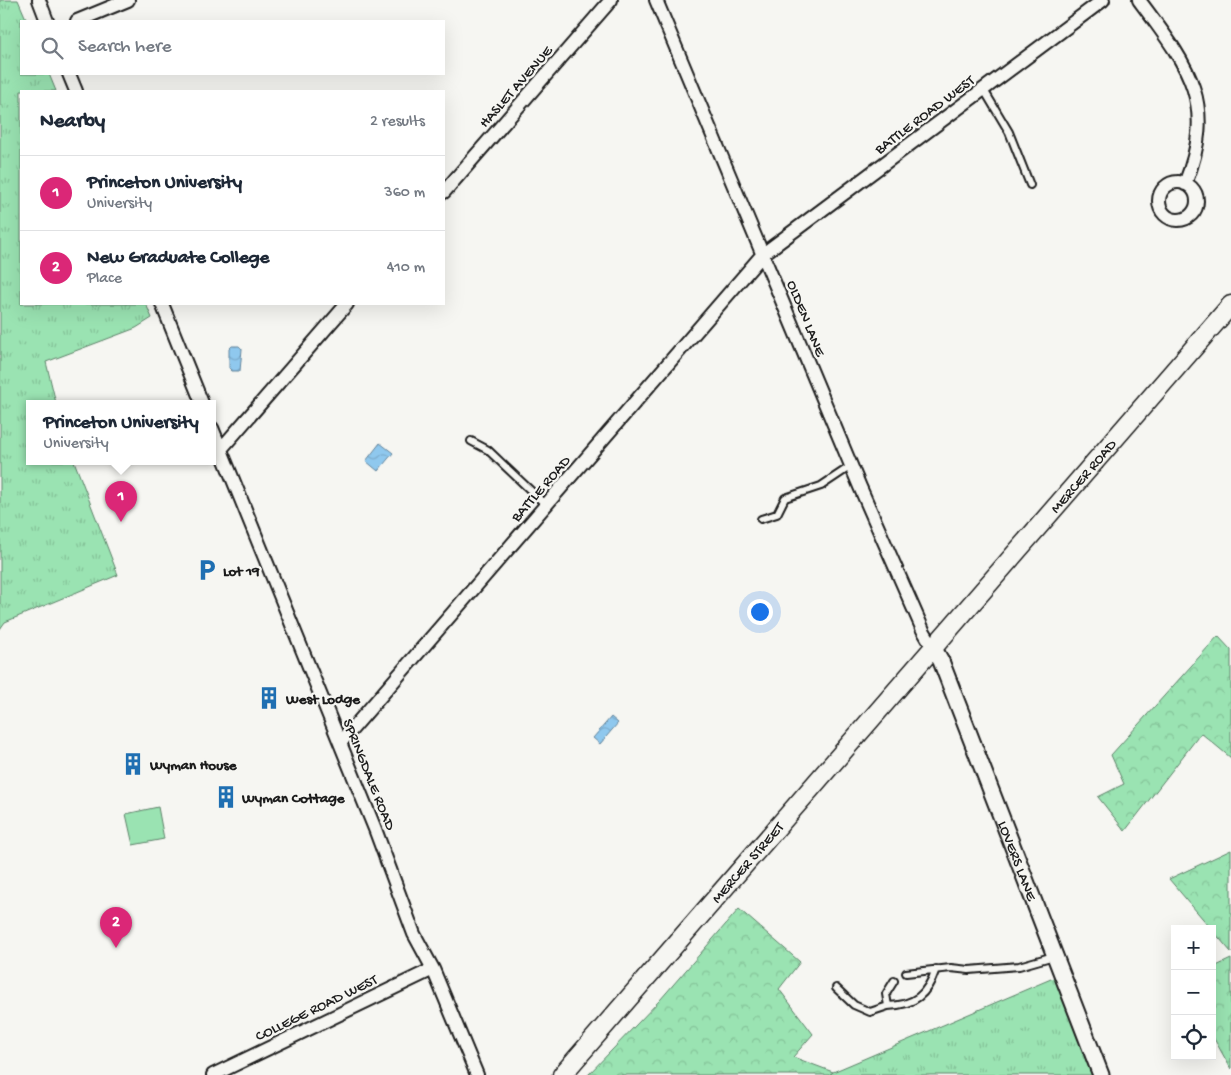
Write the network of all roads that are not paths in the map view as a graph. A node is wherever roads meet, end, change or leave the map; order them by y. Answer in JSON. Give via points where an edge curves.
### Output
{"nodes":[{"id":1,"x":39,"y":0,"type":"edge"},
{"id":2,"x":128,"y":0,"type":"edge"},
{"id":3,"x":611,"y":0,"type":"edge"},
{"id":4,"x":656,"y":0,"type":"edge"},
{"id":5,"x":1103,"y":0,"type":"edge"},
{"id":6,"x":1139,"y":0,"type":"edge"},
{"id":7,"x":47,"y":20,"type":"edge"},
{"id":8,"x":79,"y":20,"type":"edge"},
{"id":9,"x":68,"y":75,"type":"edge"},
{"id":10,"x":76,"y":90,"type":"edge"},
{"id":11,"x":984,"y":90,"type":"junction"},
{"id":12,"x":1185,"y":184,"type":"dead end"},
{"id":13,"x":1030,"y":185,"type":"dead end"},
{"id":14,"x":445,"y":191,"type":"edge"},
{"id":15,"x":763,"y":254,"type":"junction"},
{"id":16,"x":162,"y":305,"type":"edge"},
{"id":17,"x":346,"y":305,"type":"edge"},
{"id":18,"x":1231,"y":305,"type":"edge"},
{"id":19,"x":201,"y":400,"type":"edge"},
{"id":20,"x":216,"y":437,"type":"edge"},
{"id":21,"x":471,"y":441,"type":"dead end"},
{"id":22,"x":221,"y":449,"type":"junction"},
{"id":23,"x":851,"y":466,"type":"junction"},
{"id":24,"x":546,"y":505,"type":"junction"},
{"id":25,"x":761,"y":519,"type":"dead end"},
{"id":26,"x":933,"y":647,"type":"junction"},
{"id":27,"x":341,"y":742,"type":"junction"},
{"id":28,"x":1055,"y":955,"type":"junction"},
{"id":29,"x":433,"y":969,"type":"junction"},
{"id":30,"x":936,"y":970,"type":"junction"},
{"id":31,"x":906,"y":973,"type":"dead end"},
{"id":32,"x":894,"y":980,"type":"dead end"},
{"id":33,"x":836,"y":988,"type":"dead end"},
{"id":34,"x":888,"y":1006,"type":"junction"},
{"id":35,"x":213,"y":1075,"type":"edge"},
{"id":36,"x":477,"y":1075,"type":"edge"},
{"id":37,"x":562,"y":1075,"type":"edge"},
{"id":38,"x":1102,"y":1075,"type":"edge"}],
"edges":[{"from":1,"to":7,"type":"street"},
{"from":2,"to":8,"type":"street"},
{"from":3,"to":14,"type":"street","name":"HASLET AVENUE"},
{"from":4,"to":15,"type":"street","name":"OLDEN LANE"},
{"from":5,"to":11,"type":"street","name":"BATTLE ROAD WEST"},
{"from":6,"to":12,"type":"street","via":[[1181,58],[1197,102],[1198,141]]},
{"from":9,"to":10,"type":"street"},
{"from":11,"to":13,"type":"lane","via":[[1008,132]]},
{"from":11,"to":15,"type":"street","name":"BATTLE ROAD WEST"},
{"from":15,"to":23,"type":"street","name":"OLDEN LANE"},
{"from":15,"to":24,"type":"street","name":"BATTLE ROAD"},
{"from":16,"to":19,"type":"street"},
{"from":17,"to":22,"type":"street"},
{"from":18,"to":26,"type":"main road","name":"MERCER ROAD"},
{"from":20,"to":22,"type":"street","name":"SPRINGDALE ROAD"},
{"from":21,"to":24,"type":"lane","via":[[488,450]]},
{"from":22,"to":27,"type":"street","name":"SPRINGDALE ROAD"},
{"from":23,"to":25,"type":"lane","via":[[822,486],[785,498],[777,514]]},
{"from":23,"to":26,"type":"street","name":"OLDEN LANE"},
{"from":24,"to":27,"type":"street","name":"BATTLE ROAD"},
{"from":26,"to":28,"type":"street","name":"LOVERS LANE"},
{"from":26,"to":37,"type":"main road","name":"MERCER STREET"},
{"from":27,"to":29,"type":"street","name":"SPRINGDALE ROAD","via":[[414,934]]},
{"from":28,"to":30,"type":"lane","via":[[1019,966]]},
{"from":28,"to":38,"type":"street","name":"LOVERS LANE"},
{"from":29,"to":35,"type":"street","name":"COLLEGE ROAD WEST"},
{"from":29,"to":36,"type":"street","name":"SPRINGDALE ROAD"},
{"from":30,"to":31,"type":"lane"},
{"from":30,"to":34,"type":"lane","via":[[930,986],[922,994],[907,1005]]},
{"from":32,"to":34,"type":"lane","via":[[886,994]]},
{"from":33,"to":34,"type":"lane","via":[[854,1005],[870,1012]]}]}
